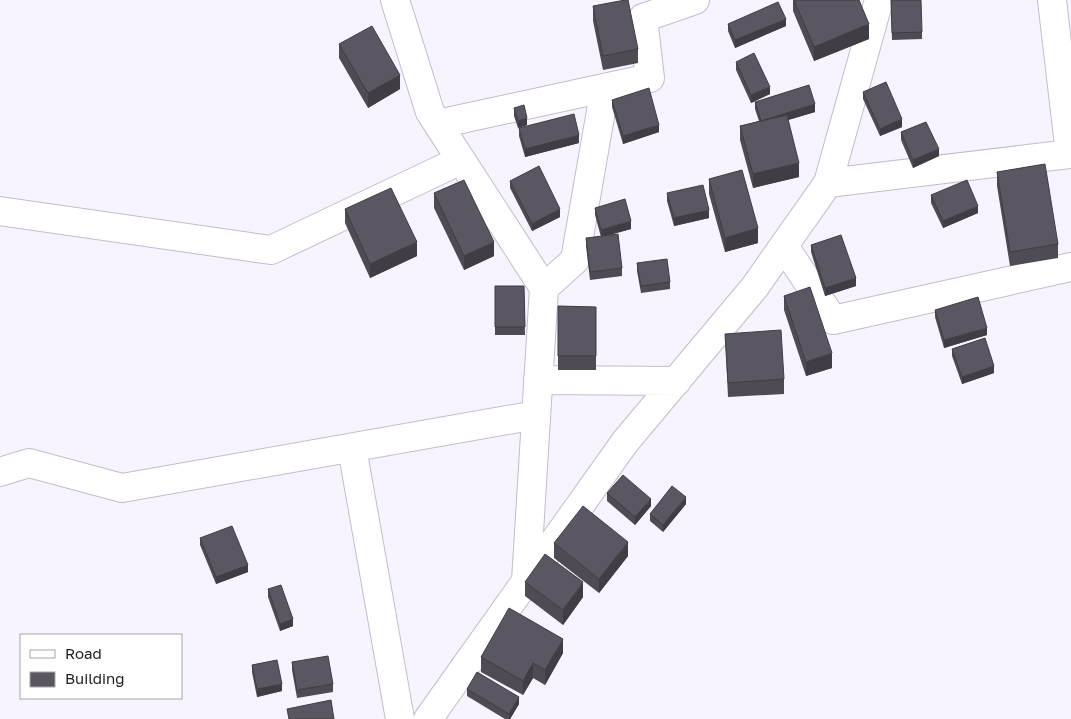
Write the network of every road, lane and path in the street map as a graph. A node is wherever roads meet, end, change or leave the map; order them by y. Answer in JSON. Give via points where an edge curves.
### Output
{"nodes":[{"id":1,"x":395,"y":0,"type":"edge"},
{"id":2,"x":695,"y":0,"type":"edge"},
{"id":3,"x":879,"y":0,"type":"edge"},
{"id":4,"x":1052,"y":0,"type":"edge"},
{"id":5,"x":641,"y":9,"type":"edge"},
{"id":6,"x":605,"y":88,"type":"junction"},
{"id":7,"x":438,"y":124,"type":"junction"},
{"id":8,"x":1071,"y":154,"type":"edge"},
{"id":9,"x":461,"y":160,"type":"junction"},
{"id":10,"x":828,"y":183,"type":"junction"},
{"id":11,"x":0,"y":211,"type":"edge"},
{"id":12,"x":784,"y":246,"type":"junction"},
{"id":13,"x":1071,"y":267,"type":"edge"},
{"id":14,"x":544,"y":288,"type":"junction"},
{"id":15,"x":538,"y":380,"type":"junction"},
{"id":16,"x":677,"y":381,"type":"junction"},
{"id":17,"x":536,"y":415,"type":"junction"},
{"id":18,"x":352,"y":448,"type":"junction"},
{"id":19,"x":0,"y":472,"type":"edge"},
{"id":20,"x":526,"y":581,"type":"junction"},
{"id":21,"x":400,"y":719,"type":"edge"},
{"id":22,"x":428,"y":719,"type":"edge"}],
"edges":[{"from":1,"to":7,"type":"street","via":[[430,112]]},
{"from":2,"to":5,"type":"street"},
{"from":3,"to":10,"type":"street"},
{"from":4,"to":8,"type":"street"},
{"from":5,"to":6,"type":"street","via":[[650,78]]},
{"from":6,"to":7,"type":"street"},
{"from":6,"to":14,"type":"street","via":[[574,260]]},
{"from":7,"to":9,"type":"street"},
{"from":8,"to":10,"type":"street"},
{"from":9,"to":11,"type":"street","via":[[271,250]]},
{"from":9,"to":14,"type":"street"},
{"from":10,"to":12,"type":"street"},
{"from":12,"to":13,"type":"street","via":[[833,320]]},
{"from":12,"to":16,"type":"street","via":[[754,288]]},
{"from":14,"to":15,"type":"street"},
{"from":15,"to":16,"type":"street"},
{"from":15,"to":17,"type":"street"},
{"from":16,"to":20,"type":"street","via":[[626,442]]},
{"from":17,"to":18,"type":"street"},
{"from":17,"to":20,"type":"street"},
{"from":18,"to":19,"type":"street","via":[[122,488],[29,463]]},
{"from":18,"to":21,"type":"street"},
{"from":20,"to":22,"type":"street"}]}
